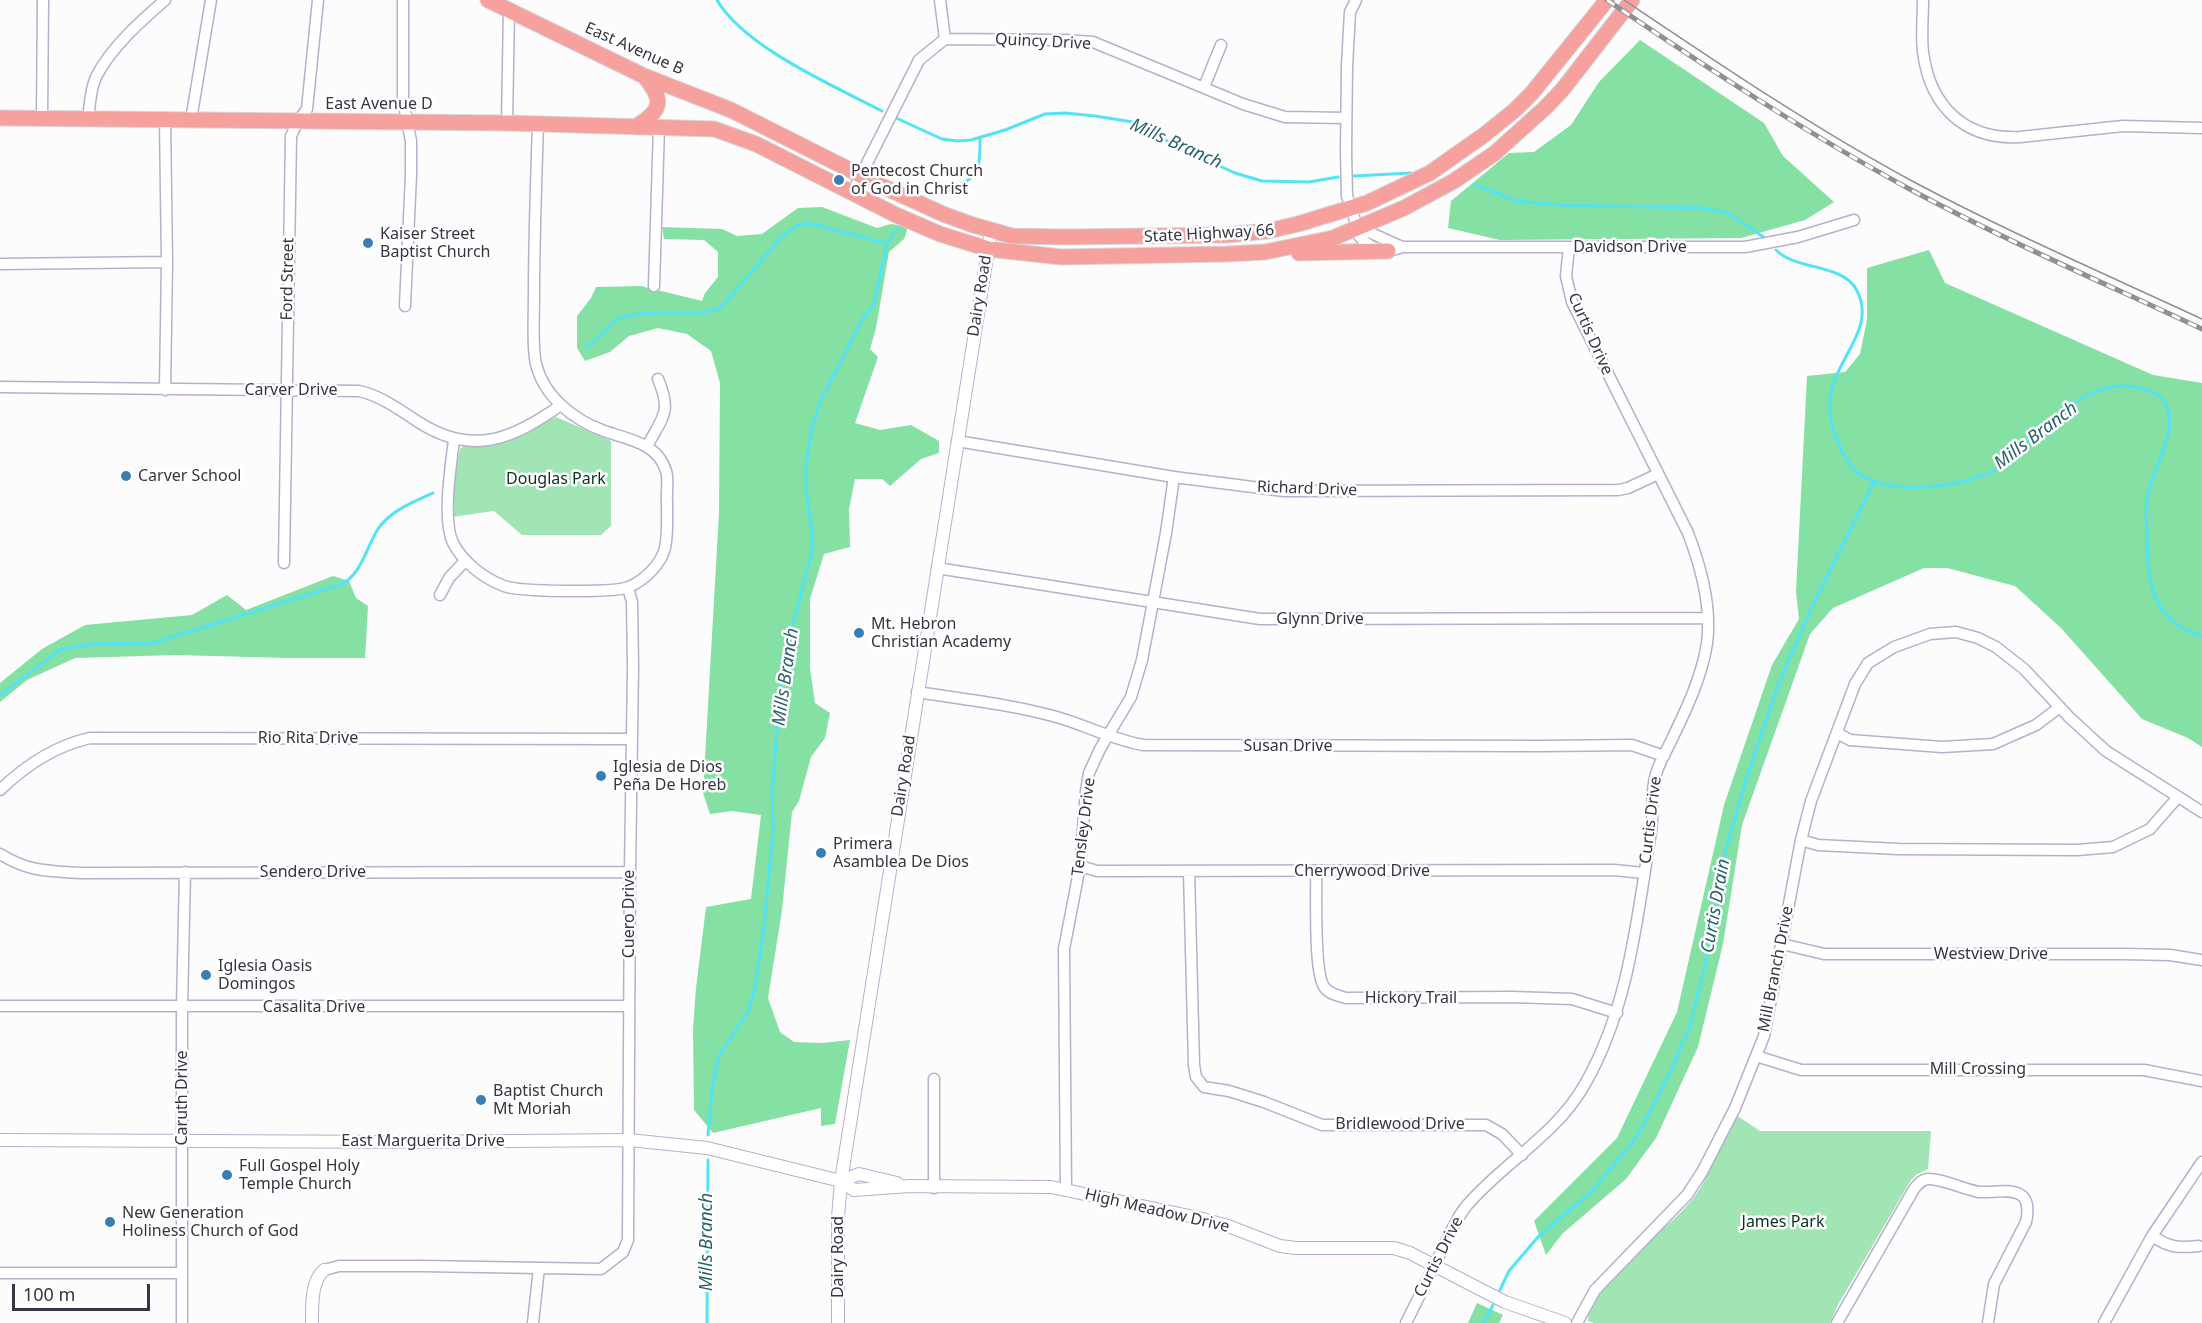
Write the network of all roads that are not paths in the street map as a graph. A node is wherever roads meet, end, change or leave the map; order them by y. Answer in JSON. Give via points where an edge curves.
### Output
{"nodes":[{"id":1,"x":43,"y":0,"type":"edge"},
{"id":2,"x":165,"y":0,"type":"edge"},
{"id":3,"x":211,"y":0,"type":"edge"},
{"id":4,"x":318,"y":0,"type":"edge"},
{"id":5,"x":404,"y":0,"type":"edge"},
{"id":6,"x":488,"y":0,"type":"edge"},
{"id":7,"x":940,"y":0,"type":"edge"},
{"id":8,"x":1356,"y":0,"type":"edge"},
{"id":9,"x":1607,"y":0,"type":"edge"},
{"id":10,"x":1632,"y":0,"type":"edge"},
{"id":11,"x":1923,"y":0,"type":"edge"},
{"id":12,"x":509,"y":10,"type":"junction"},
{"id":13,"x":945,"y":39,"type":"junction"},
{"id":14,"x":1221,"y":45,"type":"dead end"},
{"id":15,"x":644,"y":76,"type":"junction"},
{"id":16,"x":1204,"y":87,"type":"junction"},
{"id":17,"x":0,"y":118,"type":"edge"},
{"id":18,"x":42,"y":118,"type":"junction"},
{"id":19,"x":1346,"y":118,"type":"junction"},
{"id":20,"x":88,"y":119,"type":"junction"},
{"id":21,"x":165,"y":120,"type":"junction"},
{"id":22,"x":190,"y":120,"type":"junction"},
{"id":23,"x":297,"y":121,"type":"junction"},
{"id":24,"x":408,"y":122,"type":"junction"},
{"id":25,"x":507,"y":123,"type":"junction"},
{"id":26,"x":538,"y":124,"type":"junction"},
{"id":27,"x":635,"y":127,"type":"junction"},
{"id":28,"x":659,"y":127,"type":"junction"},
{"id":29,"x":767,"y":128,"type":"joint"},
{"id":30,"x":2202,"y":128,"type":"edge"},
{"id":31,"x":756,"y":144,"type":"joint"},
{"id":32,"x":861,"y":175,"type":"junction"},
{"id":33,"x":852,"y":193,"type":"junction"},
{"id":34,"x":1351,"y":209,"type":"junction"},
{"id":35,"x":1854,"y":220,"type":"dead end"},
{"id":36,"x":1360,"y":228,"type":"junction"},
{"id":37,"x":991,"y":231,"type":"junction"},
{"id":38,"x":1569,"y":247,"type":"junction"},
{"id":39,"x":988,"y":249,"type":"junction"},
{"id":40,"x":1395,"y":249,"type":"junction"},
{"id":41,"x":1242,"y":253,"type":"junction"},
{"id":42,"x":167,"y":262,"type":"junction"},
{"id":43,"x":0,"y":264,"type":"edge"},
{"id":44,"x":654,"y":286,"type":"dead end"},
{"id":45,"x":405,"y":306,"type":"dead end"},
{"id":46,"x":658,"y":379,"type":"dead end"},
{"id":47,"x":0,"y":387,"type":"edge"},
{"id":48,"x":165,"y":390,"type":"junction"},
{"id":49,"x":286,"y":390,"type":"junction"},
{"id":50,"x":561,"y":405,"type":"junction"},
{"id":51,"x":454,"y":440,"type":"junction"},
{"id":52,"x":957,"y":441,"type":"junction"},
{"id":53,"x":647,"y":446,"type":"junction"},
{"id":54,"x":1658,"y":474,"type":"junction"},
{"id":55,"x":1174,"y":477,"type":"junction"},
{"id":56,"x":465,"y":561,"type":"junction"},
{"id":57,"x":284,"y":562,"type":"dead end"},
{"id":58,"x":937,"y":568,"type":"junction"},
{"id":59,"x":628,"y":588,"type":"junction"},
{"id":60,"x":440,"y":595,"type":"dead end"},
{"id":61,"x":1153,"y":603,"type":"junction"},
{"id":62,"x":1707,"y":618,"type":"junction"},
{"id":63,"x":917,"y":692,"type":"junction"},
{"id":64,"x":2060,"y":707,"type":"junction"},
{"id":65,"x":1837,"y":733,"type":"junction"},
{"id":66,"x":1108,"y":736,"type":"junction"},
{"id":67,"x":631,"y":739,"type":"junction"},
{"id":68,"x":1664,"y":756,"type":"junction"},
{"id":69,"x":0,"y":790,"type":"edge"},
{"id":70,"x":2178,"y":797,"type":"junction"},
{"id":71,"x":2202,"y":812,"type":"edge"},
{"id":72,"x":1801,"y":840,"type":"junction"},
{"id":73,"x":0,"y":854,"type":"edge"},
{"id":74,"x":1080,"y":866,"type":"junction"},
{"id":75,"x":1189,"y":871,"type":"junction"},
{"id":76,"x":1316,"y":871,"type":"junction"},
{"id":77,"x":185,"y":872,"type":"junction"},
{"id":78,"x":630,"y":872,"type":"junction"},
{"id":79,"x":1644,"y":873,"type":"junction"},
{"id":80,"x":1782,"y":944,"type":"junction"},
{"id":81,"x":2202,"y":960,"type":"edge"},
{"id":82,"x":0,"y":1006,"type":"edge"},
{"id":83,"x":629,"y":1006,"type":"junction"},
{"id":84,"x":182,"y":1007,"type":"junction"},
{"id":85,"x":1617,"y":1013,"type":"junction"},
{"id":86,"x":1756,"y":1056,"type":"junction"},
{"id":87,"x":934,"y":1078,"type":"dead end"},
{"id":88,"x":2202,"y":1081,"type":"edge"},
{"id":89,"x":0,"y":1140,"type":"edge"},
{"id":90,"x":182,"y":1140,"type":"junction"},
{"id":91,"x":629,"y":1140,"type":"junction"},
{"id":92,"x":1522,"y":1155,"type":"junction"},
{"id":93,"x":2202,"y":1162,"type":"edge"},
{"id":94,"x":841,"y":1181,"type":"junction"},
{"id":95,"x":934,"y":1188,"type":"junction"},
{"id":96,"x":1066,"y":1190,"type":"junction"},
{"id":97,"x":2152,"y":1236,"type":"junction"},
{"id":98,"x":2199,"y":1246,"type":"dead end"},
{"id":99,"x":1434,"y":1266,"type":"junction"},
{"id":100,"x":539,"y":1268,"type":"junction"},
{"id":101,"x":324,"y":1270,"type":"joint"},
{"id":102,"x":0,"y":1273,"type":"edge"},
{"id":103,"x":182,"y":1273,"type":"junction"},
{"id":104,"x":182,"y":1323,"type":"edge"},
{"id":105,"x":312,"y":1323,"type":"edge"},
{"id":106,"x":533,"y":1323,"type":"edge"},
{"id":107,"x":838,"y":1323,"type":"edge"},
{"id":108,"x":1406,"y":1323,"type":"edge"},
{"id":109,"x":1565,"y":1323,"type":"edge"},
{"id":110,"x":1577,"y":1323,"type":"edge"},
{"id":111,"x":1837,"y":1323,"type":"edge"},
{"id":112,"x":1988,"y":1323,"type":"edge"},
{"id":113,"x":2104,"y":1323,"type":"edge"}],
"edges":[{"from":1,"to":18,"type":"street"},
{"from":2,"to":20,"type":"street","via":[[106,61],[91,94]]},
{"from":3,"to":22,"type":"street"},
{"from":4,"to":23,"type":"street","name":"Ford Street","via":[[307,109]]},
{"from":5,"to":24,"type":"street","via":[[403,100]]},
{"from":6,"to":12,"type":"main road","name":"East Avenue B"},
{"from":7,"to":13,"type":"street"},
{"from":8,"to":19,"type":"street","name":"Davidson Drive","via":[[1350,12]]},
{"from":9,"to":34,"type":"main road","name":"State Highway 66","via":[[1532,93],[1484,135],[1430,172]]},
{"from":10,"to":36,"type":"main road","name":"State Highway 66","via":[[1563,89],[1495,153],[1430,195]]},
{"from":11,"to":30,"type":"street","via":[[1923,51],[1932,88],[1946,110],[1983,134],[2003,138],[2123,126]]},
{"from":12,"to":15,"type":"main road","name":"East Avenue B"},
{"from":12,"to":25,"type":"street"},
{"from":13,"to":16,"type":"street","name":"Quincy Drive","via":[[1094,42]]},
{"from":13,"to":32,"type":"street","via":[[919,60]]},
{"from":14,"to":16,"type":"street"},
{"from":15,"to":27,"type":"main road","via":[[656,90],[657,106],[653,114]]},
{"from":15,"to":29,"type":"main road","name":"East Avenue B","via":[[702,97]]},
{"from":16,"to":19,"type":"street","name":"Quincy Drive","via":[[1285,117]]},
{"from":17,"to":18,"type":"main road","name":"East Avenue D"},
{"from":18,"to":20,"type":"main road","name":"East Avenue D"},
{"from":19,"to":34,"type":"street","name":"Davidson Drive"},
{"from":20,"to":21,"type":"main road","name":"East Avenue D"},
{"from":21,"to":22,"type":"main road","name":"East Avenue D"},
{"from":21,"to":42,"type":"street"},
{"from":22,"to":23,"type":"main road","name":"East Avenue D"},
{"from":23,"to":24,"type":"main road","name":"East Avenue D"},
{"from":23,"to":49,"type":"street","name":"Ford Street","via":[[291,135]]},
{"from":24,"to":25,"type":"main road","name":"East Avenue D"},
{"from":24,"to":45,"type":"street","via":[[411,174]]},
{"from":25,"to":26,"type":"main road","name":"East Avenue D"},
{"from":26,"to":27,"type":"main road","name":"East Avenue D"},
{"from":26,"to":50,"type":"street","via":[[536,363],[546,388]]},
{"from":27,"to":28,"type":"main road","name":"East Avenue D"},
{"from":28,"to":31,"type":"main road","name":"East Avenue D","via":[[714,129]]},
{"from":28,"to":44,"type":"street"},
{"from":29,"to":32,"type":"main road","name":"State Highway 66"},
{"from":31,"to":33,"type":"main road","name":"State Highway 66"},
{"from":32,"to":33,"type":"street"},
{"from":32,"to":37,"type":"main road","name":"State Highway 66","via":[[943,214]]},
{"from":33,"to":39,"type":"main road","name":"State Highway 66","via":[[936,232]]},
{"from":34,"to":36,"type":"street","name":"Davidson Drive"},
{"from":34,"to":37,"type":"main road","name":"State Highway 66","via":[[1268,231],[1227,235],[1038,237]]},
{"from":35,"to":38,"type":"street","name":"Davidson Drive","via":[[1798,237],[1745,247]]},
{"from":36,"to":40,"type":"street","name":"Davidson Drive","via":[[1359,236],[1373,249]]},
{"from":36,"to":41,"type":"main road","name":"State Highway 66","via":[[1301,246]]},
{"from":37,"to":39,"type":"street","name":"Dairy Road"},
{"from":38,"to":40,"type":"street","name":"Davidson Drive"},
{"from":38,"to":54,"type":"street","name":"Curtis Drive","via":[[1566,276],[1572,302]]},
{"from":39,"to":41,"type":"main road","name":"State Highway 66","via":[[1061,257]]},
{"from":39,"to":52,"type":"street","name":"Dairy Road"},
{"from":40,"to":41,"type":"main road"},
{"from":42,"to":43,"type":"street"},
{"from":42,"to":48,"type":"street"},
{"from":46,"to":53,"type":"street","via":[[666,413]]},
{"from":47,"to":48,"type":"street","name":"Carver Drive"},
{"from":48,"to":49,"type":"street","name":"Carver Drive"},
{"from":49,"to":51,"type":"street","name":"Carver Drive","via":[[359,391],[375,395],[435,433]]},
{"from":49,"to":57,"type":"street","name":"Ford Street"},
{"from":50,"to":51,"type":"street","name":"Carver Drive","via":[[505,437]]},
{"from":50,"to":53,"type":"street","via":[[603,430]]},
{"from":51,"to":56,"type":"street","via":[[448,519],[452,540]]},
{"from":52,"to":55,"type":"street","name":"Richard Drive"},
{"from":52,"to":58,"type":"street","name":"Dairy Road"},
{"from":53,"to":59,"type":"street","via":[[657,454],[666,471],[665,548],[644,579]]},
{"from":54,"to":55,"type":"street","name":"Richard Drive","via":[[1628,488],[1606,490],[1284,491]]},
{"from":54,"to":62,"type":"street","name":"Curtis Drive","via":[[1699,562]]},
{"from":55,"to":61,"type":"street","name":"Tensley Drive"},
{"from":56,"to":59,"type":"street","via":[[492,580],[521,590]]},
{"from":56,"to":60,"type":"street"},
{"from":58,"to":61,"type":"street","name":"Glynn Drive"},
{"from":58,"to":63,"type":"street","name":"Dairy Road"},
{"from":59,"to":67,"type":"street","name":"Cuero Drive","via":[[633,651]]},
{"from":61,"to":62,"type":"street","name":"Glynn Drive","via":[[1260,619]]},
{"from":61,"to":66,"type":"street","name":"Tensley Drive","via":[[1131,697]]},
{"from":62,"to":68,"type":"street","name":"Curtis Drive","via":[[1707,643],[1699,673]]},
{"from":63,"to":66,"type":"street","name":"Susan Drive","via":[[1029,710]]},
{"from":63,"to":94,"type":"street","name":"Dairy Road"},
{"from":64,"to":65,"type":"street","via":[[2036,725],[1993,744],[1942,747],[1850,740]]},
{"from":64,"to":65,"type":"street","name":"Mill Branch Drive","via":[[2024,669],[1996,647],[1956,632],[1930,634],[1894,647],[1868,663],[1855,684]]},
{"from":64,"to":70,"type":"street","via":[[2106,751]]},
{"from":65,"to":72,"type":"street","name":"Mill Branch Drive"},
{"from":66,"to":68,"type":"street","name":"Susan Drive","via":[[1144,745],[1185,747],[1632,745]]},
{"from":66,"to":74,"type":"street","name":"Tensley Drive","via":[[1089,773]]},
{"from":67,"to":69,"type":"street","name":"Rio Rita Drive","via":[[90,738],[52,751],[20,771]]},
{"from":67,"to":78,"type":"street","name":"Cuero Drive"},
{"from":68,"to":79,"type":"street","name":"Curtis Drive","via":[[1653,789],[1652,827]]},
{"from":70,"to":71,"type":"street"},
{"from":70,"to":72,"type":"street","via":[[2150,830],[2113,847],[1898,849],[1818,845]]},
{"from":72,"to":80,"type":"street","name":"Mill Branch Drive"},
{"from":73,"to":77,"type":"street","name":"Sendero Drive","via":[[17,865],[39,871]]},
{"from":74,"to":75,"type":"street","name":"Cherrywood Drive","via":[[1097,871]]},
{"from":74,"to":96,"type":"street","name":"Tensley Drive","via":[[1064,949]]},
{"from":75,"to":76,"type":"street","name":"Cherrywood Drive"},
{"from":75,"to":92,"type":"street","name":"Bridlewood Drive","via":[[1194,1065],[1196,1077],[1204,1087],[1264,1102],[1322,1125],[1486,1125],[1502,1134]]},
{"from":76,"to":79,"type":"street","name":"Cherrywood Drive"},
{"from":76,"to":85,"type":"street","name":"Hickory Trail","via":[[1318,971],[1324,987],[1333,994],[1346,998],[1572,999]]},
{"from":77,"to":78,"type":"street","name":"Sendero Drive"},
{"from":77,"to":84,"type":"street","name":"Caruth Drive"},
{"from":78,"to":83,"type":"street","name":"Cuero Drive"},
{"from":79,"to":85,"type":"street","name":"Curtis Drive"},
{"from":80,"to":81,"type":"street","name":"Westview Drive","via":[[1824,954],[2124,954]]},
{"from":80,"to":86,"type":"street","name":"Mill Branch Drive","via":[[1764,1036]]},
{"from":82,"to":84,"type":"street","name":"Casalita Drive"},
{"from":83,"to":84,"type":"street","name":"Casalita Drive"},
{"from":83,"to":91,"type":"street","name":"Cuero Drive"},
{"from":84,"to":90,"type":"street","name":"Caruth Drive"},
{"from":85,"to":92,"type":"street","name":"Curtis Drive","via":[[1603,1049],[1568,1111]]},
{"from":86,"to":88,"type":"street","name":"Mill Crossing","via":[[1802,1070],[2134,1070]]},
{"from":86,"to":110,"type":"street","name":"Mill Branch Drive","via":[[1735,1108],[1687,1195],[1595,1290]]},
{"from":87,"to":95,"type":"street"},
{"from":89,"to":90,"type":"street","name":"East Marguerita Drive"},
{"from":90,"to":91,"type":"street","name":"East Marguerita Drive"},
{"from":90,"to":103,"type":"street","name":"Caruth Drive"},
{"from":91,"to":94,"type":"street","name":"East Marguerita Drive","via":[[707,1148]]},
{"from":91,"to":100,"type":"street","name":"Cuero Drive","via":[[628,1240],[623,1252],[601,1269]]},
{"from":92,"to":99,"type":"street","name":"Curtis Drive","via":[[1466,1205]]},
{"from":93,"to":97,"type":"street"},
{"from":94,"to":95,"type":"street","name":"High Meadow Drive","via":[[854,1190]]},
{"from":94,"to":107,"type":"street","name":"Dairy Road"},
{"from":95,"to":96,"type":"street","name":"High Meadow Drive"},
{"from":96,"to":99,"type":"street","name":"High Meadow Drive","via":[[1199,1218],[1280,1246],[1394,1248]]},
{"from":97,"to":98,"type":"street","via":[[2179,1248]]},
{"from":97,"to":113,"type":"street"},
{"from":99,"to":108,"type":"street","name":"Curtis Drive"},
{"from":99,"to":109,"type":"street","name":"High Meadow Drive","via":[[1505,1302]]},
{"from":100,"to":101,"type":"street","via":[[339,1266]]},
{"from":100,"to":106,"type":"street"},
{"from":101,"to":105,"type":"street","via":[[316,1282]]},
{"from":102,"to":103,"type":"street"},
{"from":103,"to":104,"type":"street","name":"Caruth Drive"},
{"from":111,"to":112,"type":"street","via":[[1914,1189],[1928,1179],[1961,1189],[2013,1193],[2025,1200],[2026,1222],[1994,1284]]}]}
